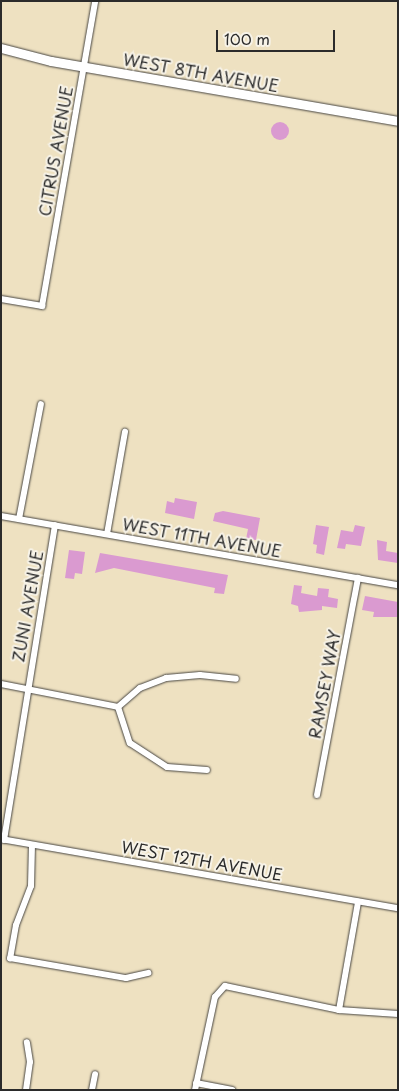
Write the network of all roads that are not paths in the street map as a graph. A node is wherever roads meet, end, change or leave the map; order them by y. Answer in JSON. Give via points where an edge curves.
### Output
{"nodes":[{"id":1,"x":95,"y":1,"type":"edge"},
{"id":2,"x":1,"y":48,"type":"edge"},
{"id":3,"x":83,"y":67,"type":"junction"},
{"id":4,"x":398,"y":121,"type":"edge"},
{"id":5,"x":1,"y":299,"type":"edge"},
{"id":6,"x":41,"y":404,"type":"dead end"},
{"id":7,"x":125,"y":432,"type":"dead end"},
{"id":8,"x":1,"y":516,"type":"edge"},
{"id":9,"x":19,"y":519,"type":"junction"},
{"id":10,"x":55,"y":525,"type":"junction"},
{"id":11,"x":107,"y":534,"type":"junction"},
{"id":12,"x":358,"y":578,"type":"junction"},
{"id":13,"x":398,"y":585,"type":"edge"},
{"id":14,"x":236,"y":679,"type":"dead end"},
{"id":15,"x":1,"y":684,"type":"edge"},
{"id":16,"x":27,"y":689,"type":"junction"},
{"id":17,"x":118,"y":707,"type":"junction"},
{"id":18,"x":207,"y":770,"type":"dead end"},
{"id":19,"x":317,"y":795,"type":"dead end"},
{"id":20,"x":2,"y":840,"type":"edge"},
{"id":21,"x":32,"y":845,"type":"junction"},
{"id":22,"x":358,"y":902,"type":"junction"},
{"id":23,"x":398,"y":908,"type":"edge"},
{"id":24,"x":148,"y":974,"type":"dead end"},
{"id":25,"x":339,"y":1010,"type":"junction"},
{"id":26,"x":398,"y":1014,"type":"edge"},
{"id":27,"x":27,"y":1042,"type":"dead end"},
{"id":28,"x":95,"y":1074,"type":"dead end"},
{"id":29,"x":195,"y":1086,"type":"edge"},
{"id":30,"x":26,"y":1090,"type":"edge"},
{"id":31,"x":92,"y":1090,"type":"edge"},
{"id":32,"x":232,"y":1090,"type":"edge"}],
"edges":[{"from":1,"to":3,"type":"street","name":"CITRUS AVENUE"},
{"from":2,"to":3,"type":"street","name":"WEST 8TH AVENUE"},
{"from":3,"to":4,"type":"street","name":"WEST 8TH AVENUE"},
{"from":3,"to":5,"type":"street","name":"CITRUS AVENUE","via":[[42,306]]},
{"from":6,"to":9,"type":"street"},
{"from":7,"to":11,"type":"street"},
{"from":8,"to":9,"type":"street","name":"WEST 11TH AVENUE"},
{"from":9,"to":10,"type":"street","name":"WEST 11TH AVENUE"},
{"from":10,"to":11,"type":"street","name":"WEST 11TH AVENUE"},
{"from":10,"to":16,"type":"street","name":"ZUNI AVENUE"},
{"from":11,"to":12,"type":"street","name":"WEST 11TH AVENUE"},
{"from":12,"to":13,"type":"street","name":"WEST 11TH AVENUE"},
{"from":12,"to":19,"type":"street","name":"RAMSEY WAY"},
{"from":14,"to":17,"type":"street","via":[[200,675],[166,678],[140,688]]},
{"from":15,"to":16,"type":"street"},
{"from":16,"to":17,"type":"street"},
{"from":16,"to":20,"type":"street","name":"ZUNI AVENUE"},
{"from":17,"to":18,"type":"street","via":[[130,743],[167,767]]},
{"from":20,"to":21,"type":"street","name":"WEST 12TH AVENUE"},
{"from":21,"to":22,"type":"street","name":"WEST 12TH AVENUE"},
{"from":21,"to":24,"type":"street","via":[[31,886],[16,926],[10,958],[126,978]]},
{"from":22,"to":23,"type":"street","name":"WEST 12TH AVENUE"},
{"from":22,"to":25,"type":"street"},
{"from":25,"to":26,"type":"street"},
{"from":25,"to":29,"type":"street","via":[[225,986],[215,997]]},
{"from":27,"to":30,"type":"street","via":[[30,1062]]},
{"from":28,"to":31,"type":"street"},
{"from":29,"to":32,"type":"street"}]}
